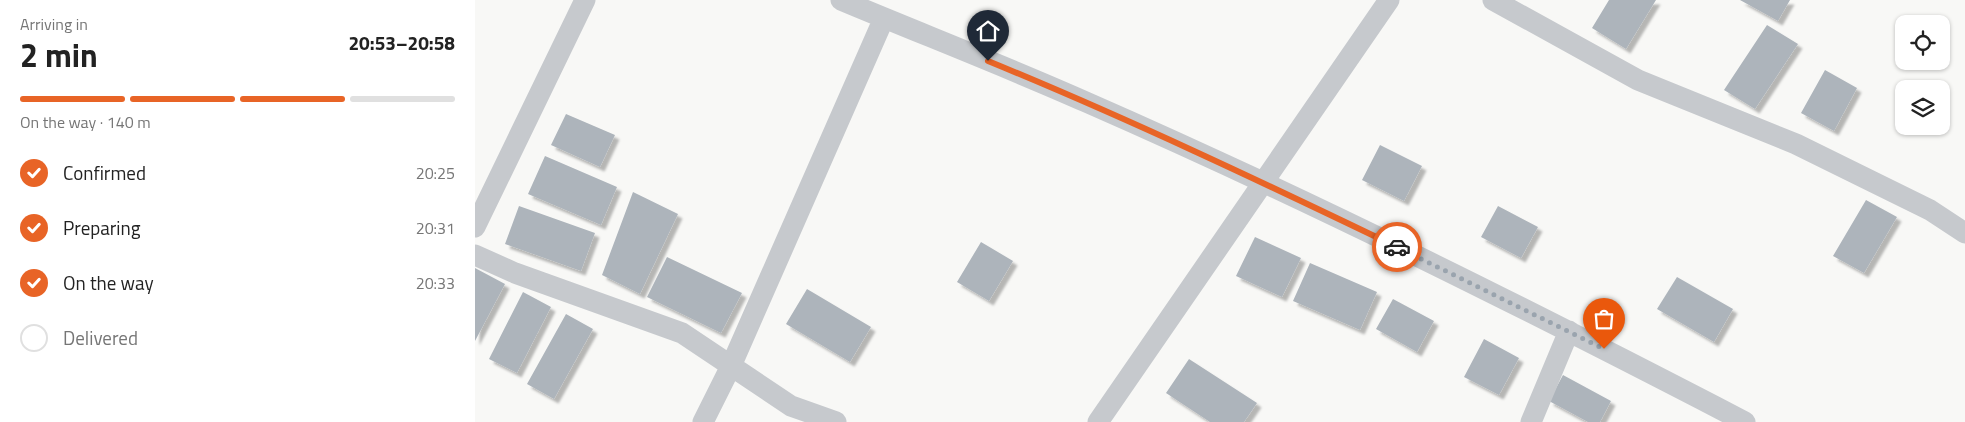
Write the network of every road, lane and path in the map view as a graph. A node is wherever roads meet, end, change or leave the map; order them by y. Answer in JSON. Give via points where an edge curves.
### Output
{"nodes":[{"id":1,"x":585,"y":0,"type":"edge"},
{"id":2,"x":841,"y":0,"type":"edge"},
{"id":3,"x":1389,"y":0,"type":"edge"},
{"id":4,"x":1493,"y":0,"type":"edge"},
{"id":5,"x":884,"y":18,"type":"junction"},
{"id":6,"x":1263,"y":183,"type":"junction"},
{"id":7,"x":475,"y":227,"type":"edge"},
{"id":8,"x":1965,"y":234,"type":"edge"},
{"id":9,"x":475,"y":255,"type":"edge"},
{"id":10,"x":1569,"y":331,"type":"junction"},
{"id":11,"x":731,"y":366,"type":"junction"},
{"id":12,"x":703,"y":422,"type":"edge"},
{"id":13,"x":836,"y":422,"type":"edge"},
{"id":14,"x":1098,"y":422,"type":"edge"},
{"id":15,"x":1531,"y":422,"type":"edge"},
{"id":16,"x":1745,"y":422,"type":"edge"}],
"edges":[{"from":1,"to":7,"type":"street"},
{"from":2,"to":5,"type":"street"},
{"from":3,"to":6,"type":"street"},
{"from":4,"to":8,"type":"street","via":[[1638,80],[1796,144],[1930,210]]},
{"from":5,"to":6,"type":"street","via":[[1086,102]]},
{"from":5,"to":11,"type":"street"},
{"from":6,"to":10,"type":"street"},
{"from":6,"to":14,"type":"street"},
{"from":9,"to":11,"type":"street","via":[[515,273],[681,333]]},
{"from":10,"to":15,"type":"street"},
{"from":10,"to":16,"type":"street"},
{"from":11,"to":12,"type":"street"},
{"from":11,"to":13,"type":"street","via":[[791,406]]}]}
